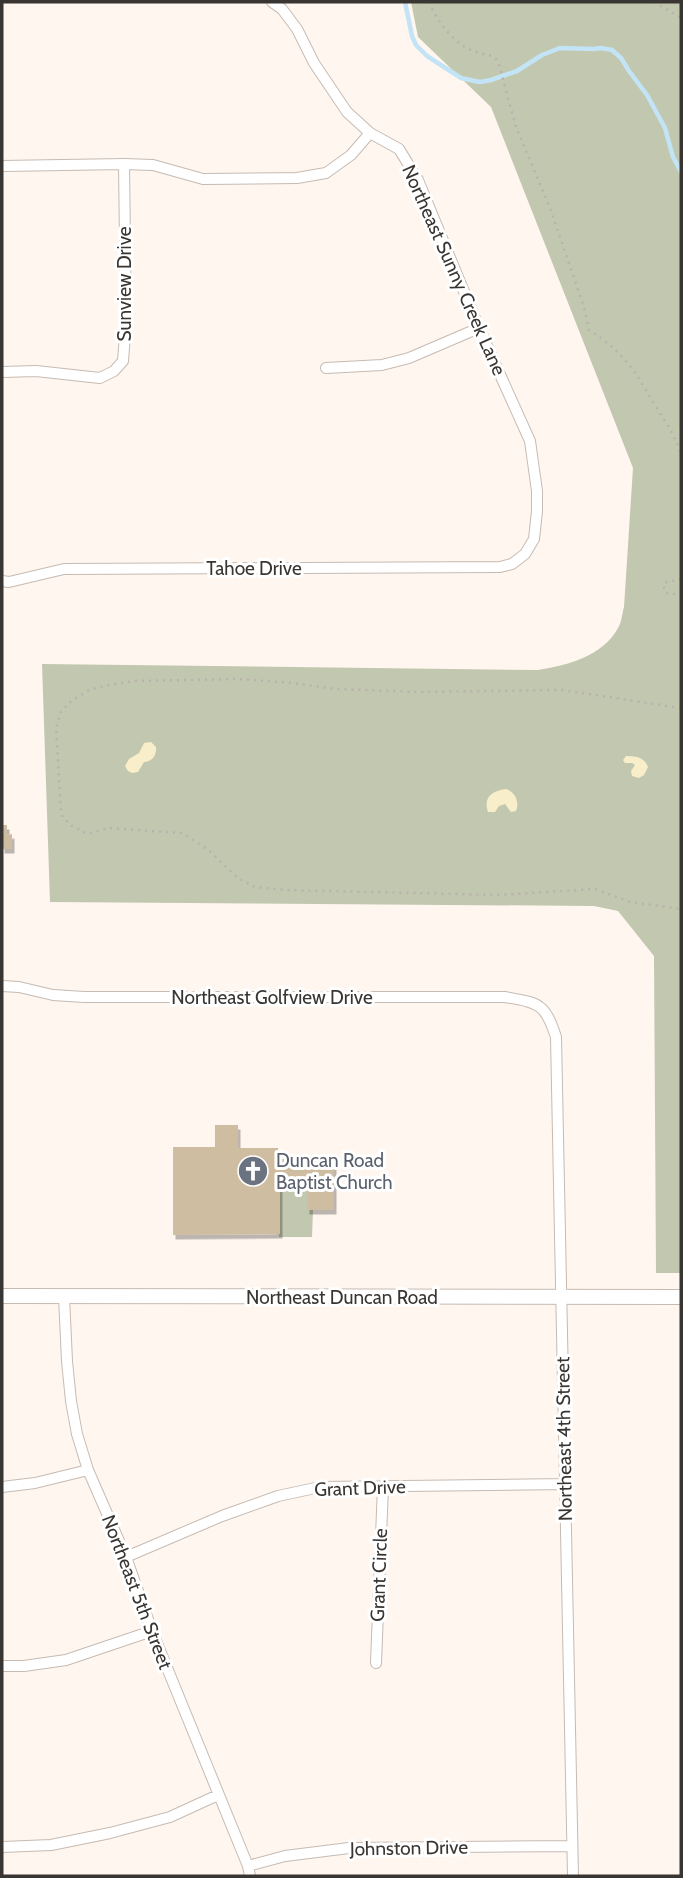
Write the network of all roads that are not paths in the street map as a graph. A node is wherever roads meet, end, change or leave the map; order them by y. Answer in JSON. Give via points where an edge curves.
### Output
{"nodes":[{"id":1,"x":272,"y":2,"type":"edge"},
{"id":2,"x":370,"y":132,"type":"junction"},
{"id":3,"x":124,"y":164,"type":"junction"},
{"id":4,"x":2,"y":166,"type":"edge"},
{"id":5,"x":479,"y":328,"type":"junction"},
{"id":6,"x":326,"y":368,"type":"dead end"},
{"id":7,"x":2,"y":372,"type":"edge"},
{"id":8,"x":500,"y":567,"type":"joint"},
{"id":9,"x":4,"y":584,"type":"edge"},
{"id":10,"x":2,"y":975,"type":"edge"},
{"id":11,"x":2,"y":986,"type":"edge"},
{"id":12,"x":19,"y":987,"type":"junction"},
{"id":13,"x":541,"y":1007,"type":"joint"},
{"id":14,"x":2,"y":1296,"type":"edge"},
{"id":15,"x":64,"y":1297,"type":"junction"},
{"id":16,"x":681,"y":1297,"type":"edge"},
{"id":17,"x":562,"y":1298,"type":"junction"},
{"id":18,"x":88,"y":1469,"type":"junction"},
{"id":19,"x":564,"y":1484,"type":"junction"},
{"id":20,"x":383,"y":1486,"type":"junction"},
{"id":21,"x":2,"y":1487,"type":"edge"},
{"id":22,"x":126,"y":1557,"type":"junction"},
{"id":23,"x":152,"y":1631,"type":"junction"},
{"id":24,"x":376,"y":1664,"type":"dead end"},
{"id":25,"x":2,"y":1667,"type":"edge"},
{"id":26,"x":218,"y":1795,"type":"junction"},
{"id":27,"x":572,"y":1846,"type":"junction"},
{"id":28,"x":2,"y":1847,"type":"edge"},
{"id":29,"x":249,"y":1871,"type":"edge"},
{"id":30,"x":573,"y":1876,"type":"edge"}],
"edges":[{"from":1,"to":2,"type":"street","name":"Northeast Sunny Creek Lane","via":[[297,29],[347,112]]},
{"from":2,"to":3,"type":"street","via":[[351,155],[326,173],[297,178],[203,179],[153,165]]},
{"from":2,"to":5,"type":"street","name":"Northeast Sunny Creek Lane","via":[[399,149],[418,180]]},
{"from":3,"to":4,"type":"street"},
{"from":3,"to":7,"type":"street","name":"Sunview Drive","via":[[123,361],[100,378]]},
{"from":5,"to":6,"type":"street","via":[[409,358],[382,365]]},
{"from":5,"to":8,"type":"street","name":"Northeast Sunny Creek Lane","via":[[530,441],[537,491],[534,538],[525,554]]},
{"from":8,"to":9,"type":"street","name":"Tahoe Drive","via":[[64,569]]},
{"from":10,"to":12,"type":"street"},
{"from":11,"to":12,"type":"street","name":"Northeast Golfview Drive"},
{"from":12,"to":13,"type":"street","name":"Northeast Golfview Drive","via":[[84,997],[505,997]]},
{"from":13,"to":17,"type":"street","name":"Northeast 4th Street","via":[[556,1037]]},
{"from":14,"to":15,"type":"street","name":"Northeast Duncan Road"},
{"from":15,"to":17,"type":"street","name":"Northeast Duncan Road"},
{"from":15,"to":18,"type":"street","name":"Northeast 5th Street","via":[[71,1401]]},
{"from":16,"to":17,"type":"street","name":"Northeast Duncan Road"},
{"from":17,"to":19,"type":"street","name":"Northeast 4th Street"},
{"from":18,"to":21,"type":"street"},
{"from":18,"to":22,"type":"street","name":"Northeast 5th Street"},
{"from":19,"to":20,"type":"street","name":"Grant Drive"},
{"from":19,"to":27,"type":"street","name":"Northeast 4th Street"},
{"from":20,"to":22,"type":"street","name":"Grant Drive","via":[[320,1487],[278,1496]]},
{"from":20,"to":24,"type":"street","name":"Grant Circle"},
{"from":22,"to":23,"type":"street","name":"Northeast 5th Street"},
{"from":23,"to":25,"type":"street","via":[[66,1660]]},
{"from":23,"to":26,"type":"street","name":"Northeast 5th Street"},
{"from":26,"to":28,"type":"street","via":[[170,1817],[110,1833],[51,1845]]},
{"from":26,"to":29,"type":"street","name":"Northeast 5th Street"},
{"from":27,"to":29,"type":"street","name":"Johnston Drive","via":[[349,1848],[285,1856]]},
{"from":27,"to":30,"type":"street","name":"Northeast 4th Street"}]}
